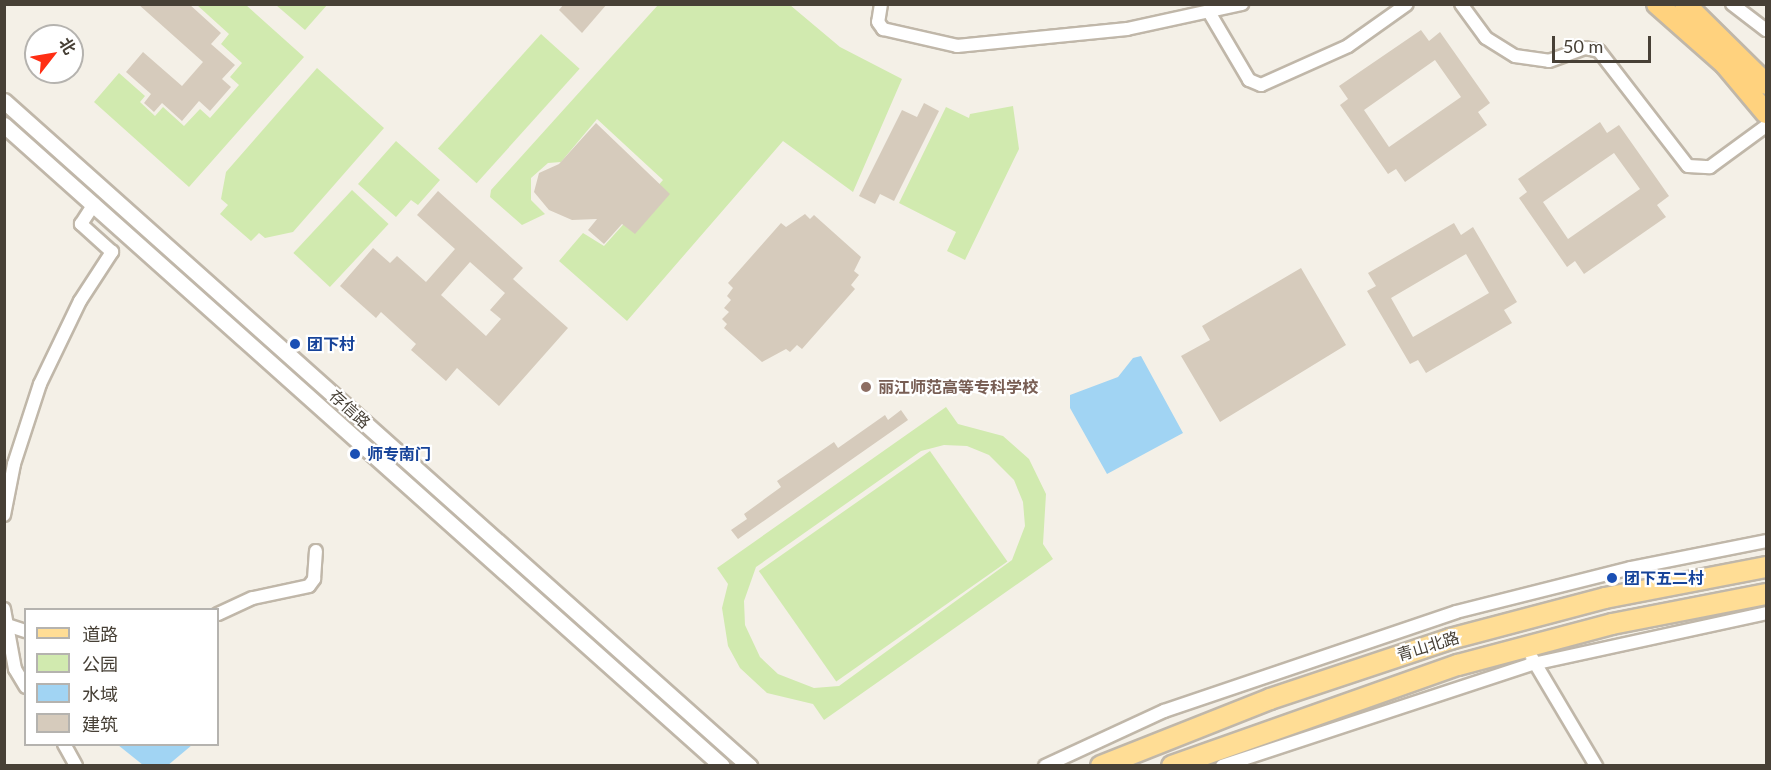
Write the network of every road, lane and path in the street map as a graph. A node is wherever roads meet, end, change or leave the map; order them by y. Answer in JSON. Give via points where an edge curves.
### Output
{"nodes":[{"id":1,"x":881,"y":4,"type":"edge"},
{"id":2,"x":1242,"y":4,"type":"edge"},
{"id":3,"x":1407,"y":4,"type":"edge"},
{"id":4,"x":1461,"y":4,"type":"edge"},
{"id":5,"x":1657,"y":4,"type":"edge"},
{"id":6,"x":1685,"y":4,"type":"edge"},
{"id":7,"x":1732,"y":4,"type":"edge"},
{"id":8,"x":1209,"y":12,"type":"junction"},
{"id":9,"x":1767,"y":30,"type":"edge"},
{"id":10,"x":1767,"y":84,"type":"edge"},
{"id":11,"x":4,"y":101,"type":"edge"},
{"id":12,"x":1767,"y":113,"type":"edge"},
{"id":13,"x":4,"y":125,"type":"edge"},
{"id":14,"x":1767,"y":126,"type":"edge"},
{"id":15,"x":94,"y":204,"type":"junction"},
{"id":16,"x":4,"y":515,"type":"edge"},
{"id":17,"x":1767,"y":541,"type":"edge"},
{"id":18,"x":315,"y":551,"type":"dead end"},
{"id":19,"x":1767,"y":567,"type":"edge"},
{"id":20,"x":1767,"y":594,"type":"edge"},
{"id":21,"x":4,"y":609,"type":"edge"},
{"id":22,"x":1767,"y":613,"type":"edge"},
{"id":23,"x":219,"y":614,"type":"edge"},
{"id":24,"x":8,"y":625,"type":"junction"},
{"id":25,"x":24,"y":630,"type":"edge"},
{"id":26,"x":1526,"y":646,"type":"junction"},
{"id":27,"x":1535,"y":664,"type":"junction"},
{"id":28,"x":10,"y":665,"type":"edge"},
{"id":29,"x":24,"y":684,"type":"edge"},
{"id":30,"x":65,"y":746,"type":"edge"},
{"id":31,"x":76,"y":765,"type":"edge"},
{"id":32,"x":722,"y":765,"type":"edge"},
{"id":33,"x":749,"y":765,"type":"edge"},
{"id":34,"x":1045,"y":765,"type":"edge"},
{"id":35,"x":1101,"y":765,"type":"edge"},
{"id":36,"x":1172,"y":765,"type":"edge"},
{"id":37,"x":1222,"y":765,"type":"edge"},
{"id":38,"x":1596,"y":765,"type":"edge"}],
"edges":[{"from":1,"to":8,"type":"street","via":[[878,22],[883,29],[957,46],[1128,29]]},
{"from":2,"to":8,"type":"street"},
{"from":3,"to":8,"type":"street","via":[[1348,46],[1261,85],[1249,80]]},
{"from":4,"to":14,"type":"street","via":[[1486,38],[1515,57],[1549,61],[1585,48],[1599,51],[1688,166],[1710,167]]},
{"from":5,"to":12,"type":"highway","via":[[1725,64]]},
{"from":6,"to":10,"type":"highway"},
{"from":7,"to":9,"type":"street"},
{"from":11,"to":33,"type":"street","name":"存信路"},
{"from":13,"to":15,"type":"street","name":"存信路"},
{"from":15,"to":16,"type":"street","via":[[81,224],[112,252],[80,301],[40,384],[14,464]]},
{"from":15,"to":32,"type":"street","name":"存信路"},
{"from":17,"to":34,"type":"street","via":[[1631,568],[1456,612],[1164,711]]},
{"from":18,"to":23,"type":"street","via":[[314,579],[309,586],[253,598]]},
{"from":19,"to":35,"type":"main road","name":"青山北路","via":[[1605,598],[1450,639],[1270,699]]},
{"from":20,"to":26,"type":"main road","name":"青山北路"},
{"from":21,"to":24,"type":"street"},
{"from":22,"to":27,"type":"street"},
{"from":24,"to":25,"type":"street"},
{"from":24,"to":28,"type":"street"},
{"from":26,"to":27,"type":"street"},
{"from":26,"to":36,"type":"main road","name":"青山北路","via":[[1339,703]]},
{"from":27,"to":37,"type":"street"},
{"from":27,"to":38,"type":"street"},
{"from":28,"to":29,"type":"street"},
{"from":30,"to":31,"type":"street"}]}
